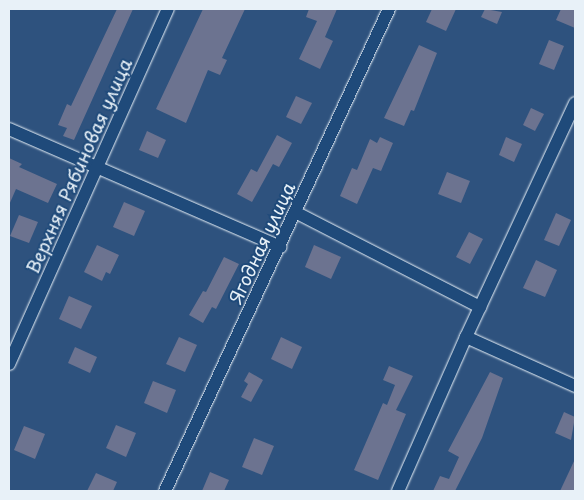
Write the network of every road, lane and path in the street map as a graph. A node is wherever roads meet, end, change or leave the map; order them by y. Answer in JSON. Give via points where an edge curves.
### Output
{"nodes":[{"id":1,"x":168,"y":9,"type":"edge"},
{"id":2,"x":388,"y":9,"type":"edge"},
{"id":3,"x":575,"y":103,"type":"edge"},
{"id":4,"x":9,"y":129,"type":"edge"},
{"id":5,"x":99,"y":166,"type":"junction"},
{"id":6,"x":297,"y":213,"type":"junction"},
{"id":7,"x":280,"y":247,"type":"junction"},
{"id":8,"x":480,"y":307,"type":"junction"},
{"id":9,"x":466,"y":337,"type":"junction"},
{"id":10,"x":9,"y":364,"type":"edge"},
{"id":11,"x":575,"y":386,"type":"edge"},
{"id":12,"x":165,"y":491,"type":"edge"},
{"id":13,"x":398,"y":491,"type":"edge"}],
"edges":[{"from":1,"to":5,"type":"street","name":"Верхняя Рябиновая улица"},
{"from":2,"to":6,"type":"street","name":"Ягодная улица"},
{"from":3,"to":8,"type":"street"},
{"from":4,"to":5,"type":"street"},
{"from":5,"to":7,"type":"street"},
{"from":5,"to":10,"type":"street","name":"Верхняя Рябиновая улица"},
{"from":6,"to":7,"type":"street","name":"Ягодная улица"},
{"from":6,"to":8,"type":"street"},
{"from":7,"to":12,"type":"street","name":"Ягодная улица"},
{"from":8,"to":9,"type":"street"},
{"from":9,"to":11,"type":"street"},
{"from":9,"to":13,"type":"street"}]}
